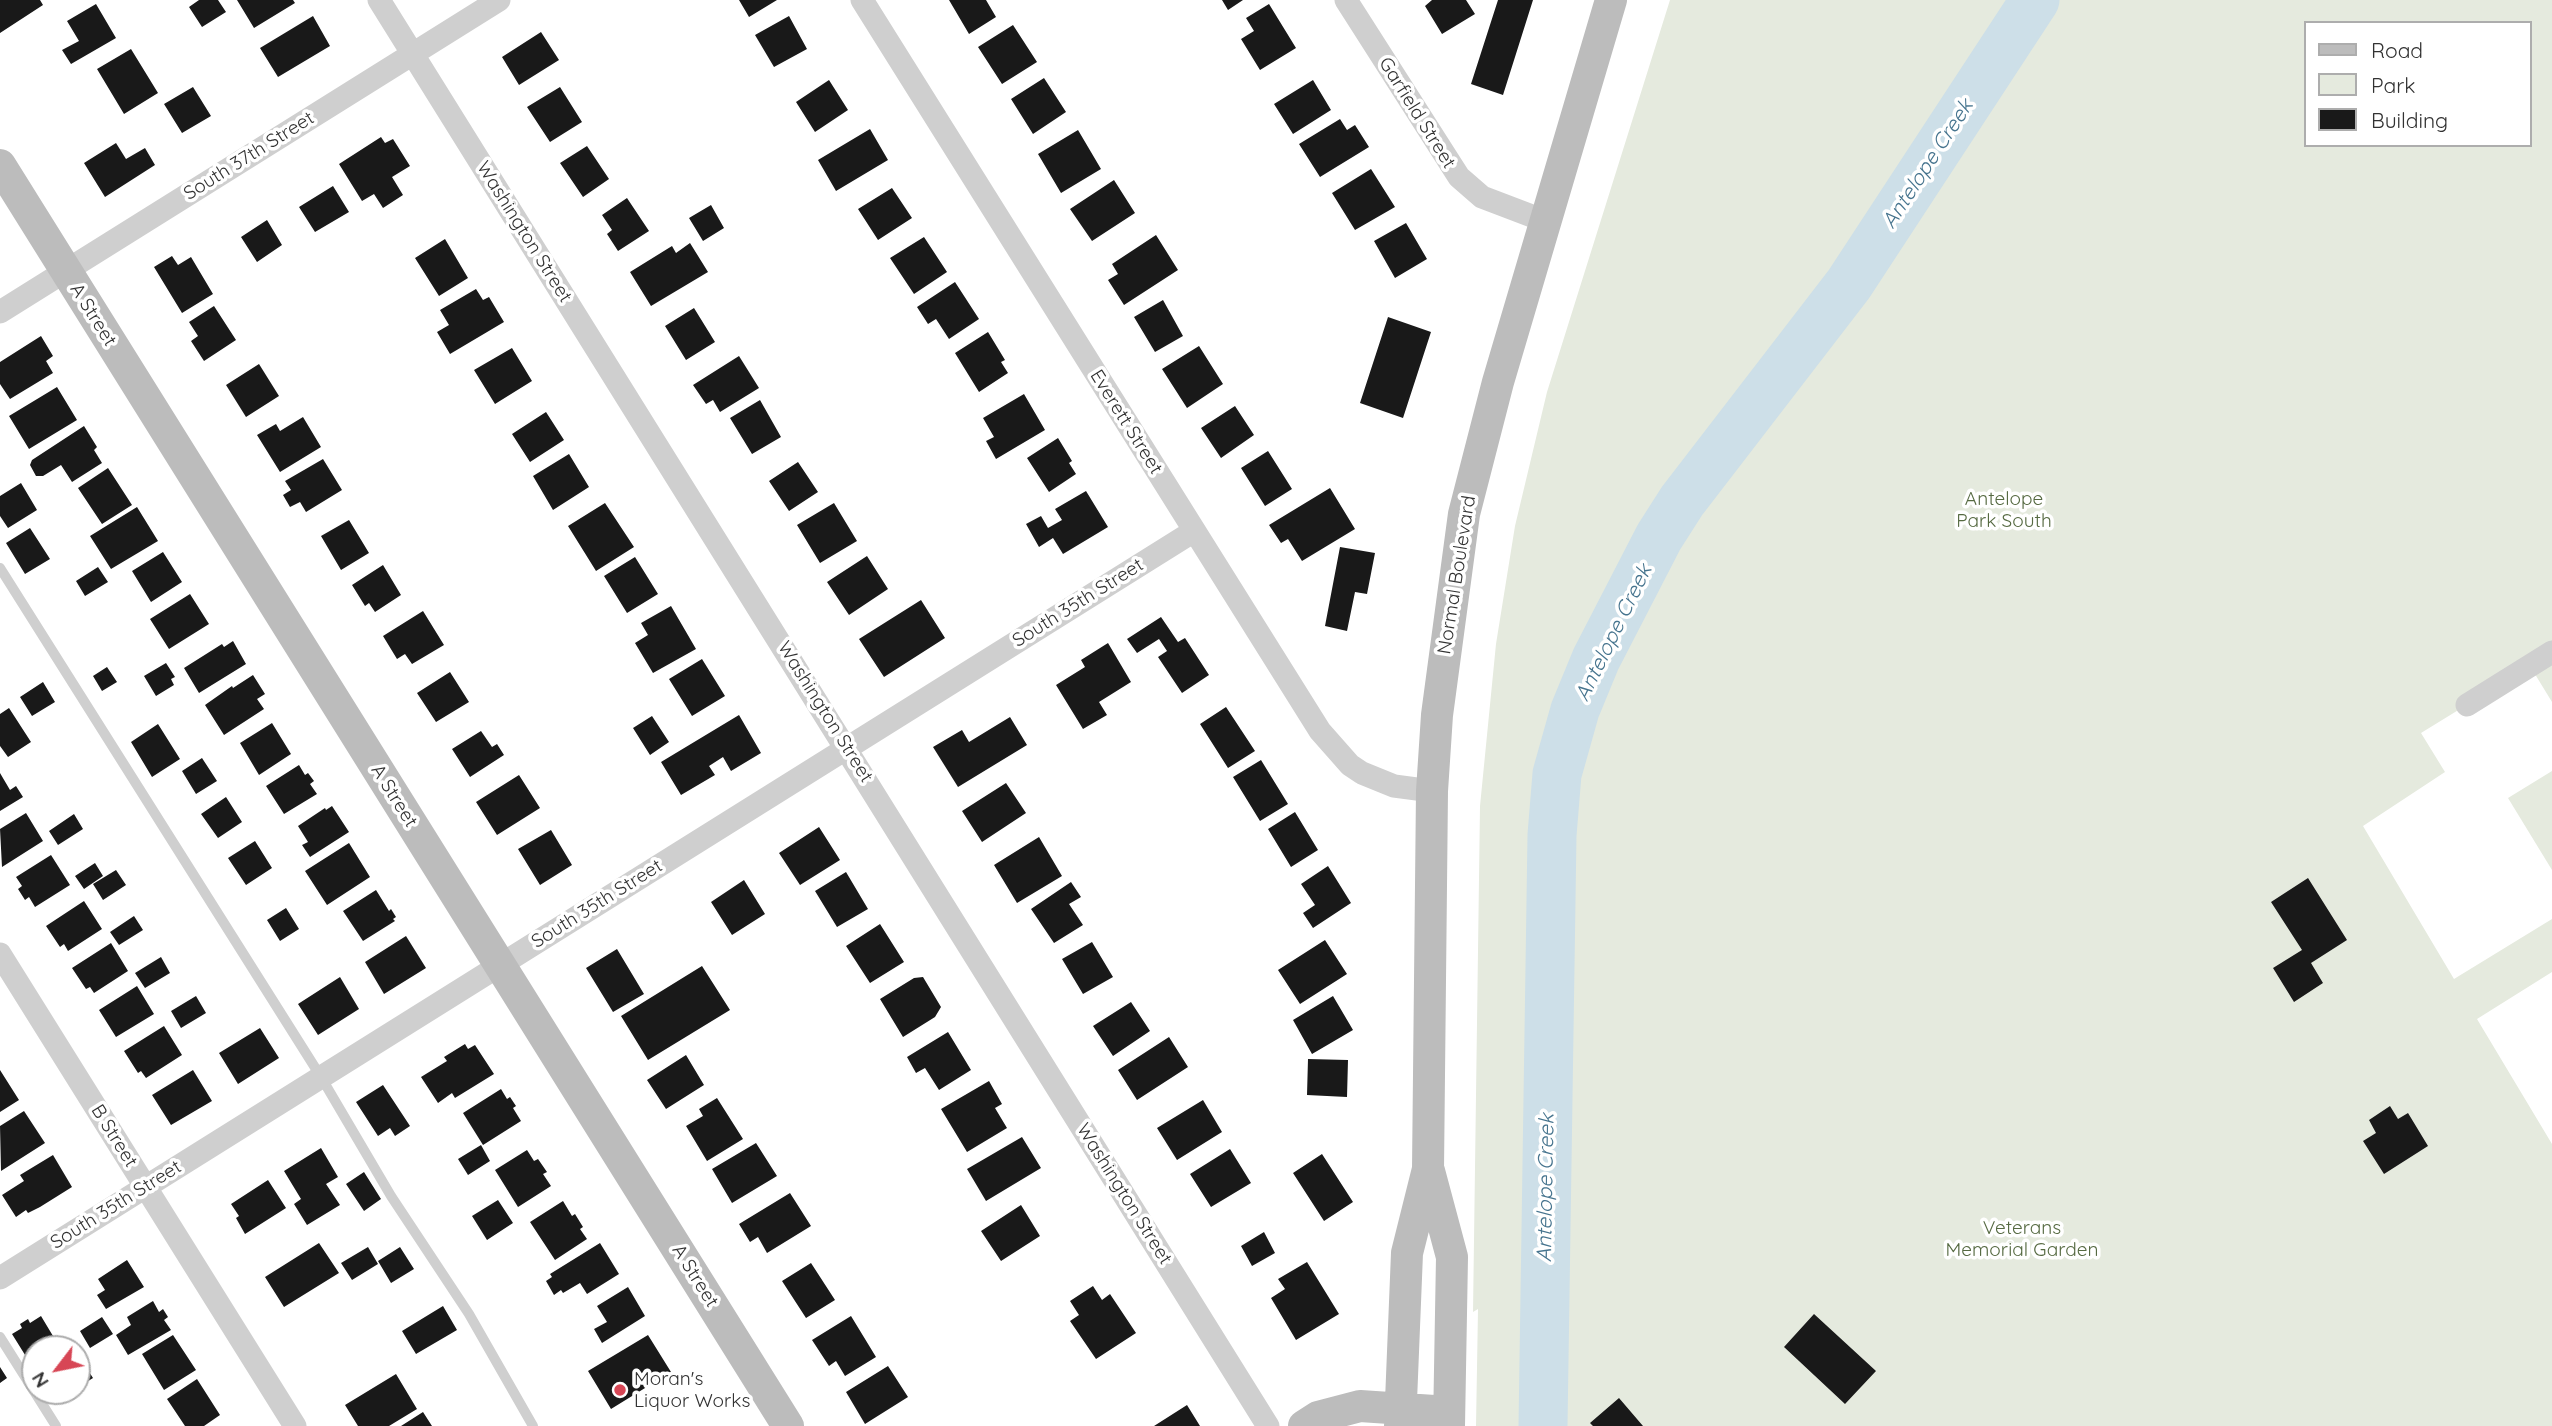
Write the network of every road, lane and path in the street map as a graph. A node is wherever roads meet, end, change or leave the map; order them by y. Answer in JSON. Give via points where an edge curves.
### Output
{"nodes":[{"id":1,"x":379,"y":0,"type":"edge"},
{"id":2,"x":499,"y":0,"type":"edge"},
{"id":3,"x":862,"y":0,"type":"edge"},
{"id":4,"x":1346,"y":0,"type":"edge"},
{"id":5,"x":1611,"y":0,"type":"edge"},
{"id":6,"x":413,"y":54,"type":"junction"},
{"id":7,"x":0,"y":165,"type":"edge"},
{"id":8,"x":1545,"y":221,"type":"junction"},
{"id":9,"x":66,"y":271,"type":"junction"},
{"id":10,"x":0,"y":312,"type":"edge"},
{"id":11,"x":1194,"y":531,"type":"junction"},
{"id":12,"x":0,"y":568,"type":"edge"},
{"id":13,"x":2552,"y":652,"type":"edge"},
{"id":14,"x":2467,"y":705,"type":"dead end"},
{"id":15,"x":847,"y":747,"type":"junction"},
{"id":16,"x":1432,"y":791,"type":"junction"},
{"id":17,"x":0,"y":954,"type":"edge"},
{"id":18,"x":500,"y":965,"type":"junction"},
{"id":19,"x":321,"y":1077,"type":"junction"},
{"id":20,"x":1428,"y":1169,"type":"junction"},
{"id":21,"x":145,"y":1187,"type":"junction"},
{"id":22,"x":0,"y":1278,"type":"edge"},
{"id":23,"x":0,"y":1337,"type":"edge"},
{"id":24,"x":1401,"y":1417,"type":"edge"},
{"id":25,"x":1449,"y":1419,"type":"edge"},
{"id":26,"x":56,"y":1426,"type":"edge"},
{"id":27,"x":295,"y":1426,"type":"edge"},
{"id":28,"x":533,"y":1426,"type":"edge"},
{"id":29,"x":788,"y":1426,"type":"edge"},
{"id":30,"x":1268,"y":1426,"type":"edge"},
{"id":31,"x":1304,"y":1426,"type":"edge"}],
"edges":[{"from":1,"to":6,"type":"street","name":"Washington Street"},
{"from":2,"to":6,"type":"street","name":"South 37th Street"},
{"from":3,"to":11,"type":"street","name":"Everett Street"},
{"from":4,"to":8,"type":"street","name":"Garfield Street","via":[[1459,177],[1490,200]]},
{"from":5,"to":8,"type":"main road","name":"Normal Boulevard"},
{"from":6,"to":9,"type":"street","name":"South 37th Street"},
{"from":6,"to":15,"type":"street","name":"Washington Street"},
{"from":7,"to":9,"type":"main road","name":"A Street"},
{"from":8,"to":16,"type":"main road","name":"Normal Boulevard","via":[[1464,514],[1437,715]]},
{"from":9,"to":10,"type":"street","name":"South 37th Street"},
{"from":9,"to":18,"type":"main road","name":"A Street"},
{"from":11,"to":15,"type":"street","name":"South 35th Street"},
{"from":11,"to":16,"type":"street","name":"Everett Street","via":[[1332,747],[1362,774],[1394,786]]},
{"from":12,"to":19,"type":"lane"},
{"from":13,"to":14,"type":"street"},
{"from":15,"to":18,"type":"street","name":"South 35th Street"},
{"from":15,"to":30,"type":"street","name":"Washington Street"},
{"from":16,"to":20,"type":"main road","name":"Normal Boulevard"},
{"from":17,"to":21,"type":"street","name":"B Street"},
{"from":18,"to":19,"type":"street","name":"South 35th Street"},
{"from":18,"to":29,"type":"main road","name":"A Street"},
{"from":19,"to":21,"type":"street","name":"South 35th Street"},
{"from":19,"to":28,"type":"lane"},
{"from":20,"to":24,"type":"main road","name":"Normal Boulevard","via":[[1407,1253]]},
{"from":20,"to":25,"type":"main road","name":"Normal Boulevard","via":[[1452,1257]]},
{"from":21,"to":22,"type":"street","name":"South 35th Street"},
{"from":21,"to":27,"type":"street","name":"B Street"},
{"from":23,"to":26,"type":"lane"},
{"from":24,"to":25,"type":"main road"},
{"from":24,"to":31,"type":"main road","via":[[1360,1406],[1318,1417]]}]}
